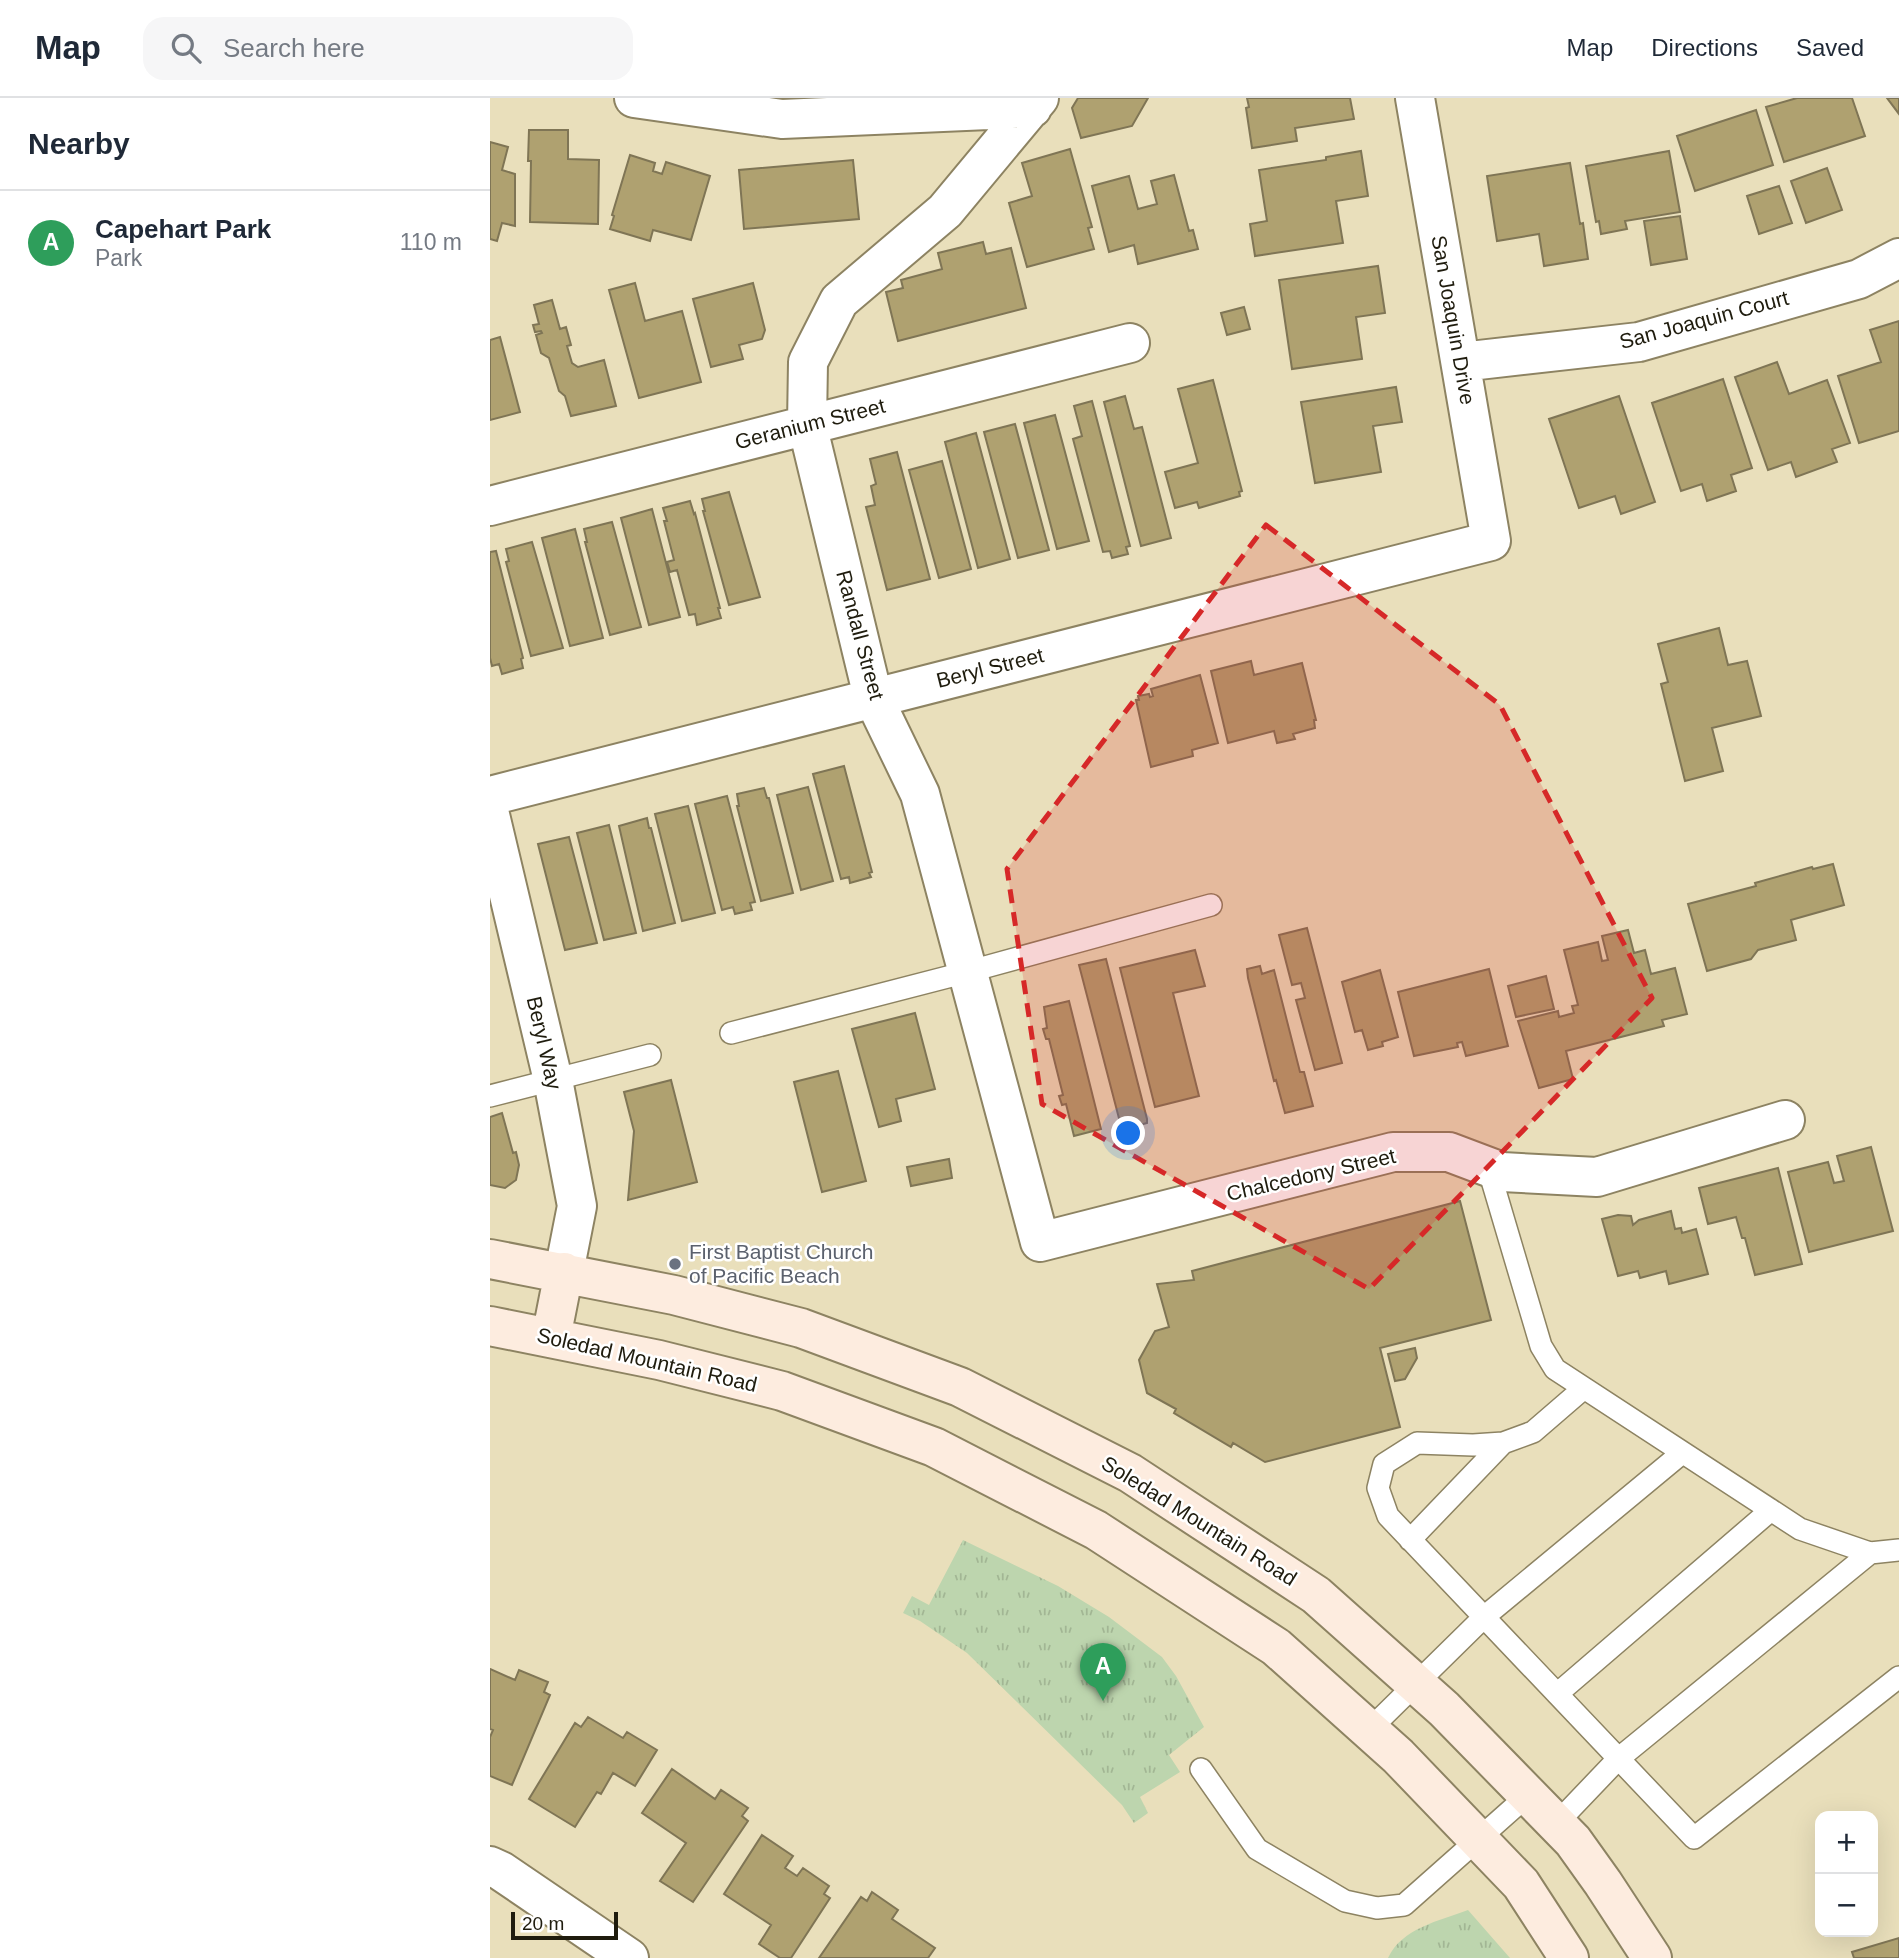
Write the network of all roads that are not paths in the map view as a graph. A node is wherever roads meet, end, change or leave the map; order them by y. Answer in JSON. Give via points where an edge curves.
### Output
{"nodes":[{"id":1,"x":634,"y":98,"type":"edge"},
{"id":2,"x":1415,"y":98,"type":"edge"},
{"id":3,"x":1036,"y":103,"type":"edge"},
{"id":4,"x":1899,"y":257,"type":"edge"},
{"id":5,"x":1130,"y":343,"type":"dead end"},
{"id":6,"x":1461,"y":362,"type":"junction"},
{"id":7,"x":807,"y":424,"type":"junction"},
{"id":8,"x":490,"y":506,"type":"edge"},
{"id":9,"x":1491,"y":541,"type":"joint"},
{"id":10,"x":873,"y":697,"type":"junction"},
{"id":11,"x":490,"y":796,"type":"edge"},
{"id":12,"x":490,"y":815,"type":"edge"},
{"id":13,"x":1211,"y":905,"type":"dead end"},
{"id":14,"x":967,"y":972,"type":"junction"},
{"id":15,"x":731,"y":1033,"type":"dead end"},
{"id":16,"x":650,"y":1055,"type":"dead end"},
{"id":17,"x":553,"y":1080,"type":"junction"},
{"id":18,"x":490,"y":1096,"type":"edge"},
{"id":19,"x":1785,"y":1120,"type":"dead end"},
{"id":20,"x":1488,"y":1167,"type":"junction"},
{"id":21,"x":1040,"y":1242,"type":"joint"},
{"id":22,"x":490,"y":1259,"type":"edge"},
{"id":23,"x":564,"y":1272,"type":"junction"},
{"id":24,"x":490,"y":1326,"type":"edge"},
{"id":25,"x":551,"y":1338,"type":"junction"},
{"id":26,"x":1584,"y":1388,"type":"junction"},
{"id":27,"x":1503,"y":1443,"type":"junction"},
{"id":28,"x":1682,"y":1453,"type":"junction"},
{"id":29,"x":1771,"y":1510,"type":"junction"},
{"id":30,"x":1410,"y":1540,"type":"junction"},
{"id":31,"x":1899,"y":1550,"type":"edge"},
{"id":32,"x":1870,"y":1553,"type":"junction"},
{"id":33,"x":1484,"y":1617,"type":"junction"},
{"id":34,"x":1899,"y":1678,"type":"edge"},
{"id":35,"x":1416,"y":1683,"type":"junction"},
{"id":36,"x":1557,"y":1694,"type":"junction"},
{"id":37,"x":1369,"y":1730,"type":"junction"},
{"id":38,"x":1618,"y":1759,"type":"junction"},
{"id":39,"x":1201,"y":1769,"type":"dead end"},
{"id":40,"x":1528,"y":1795,"type":"junction"},
{"id":41,"x":1556,"y":1824,"type":"junction"},
{"id":42,"x":1479,"y":1839,"type":"junction"},
{"id":43,"x":490,"y":1866,"type":"edge"},
{"id":44,"x":629,"y":1958,"type":"edge"},
{"id":45,"x":1569,"y":1958,"type":"edge"},
{"id":46,"x":1653,"y":1958,"type":"edge"}],
"edges":[{"from":1,"to":3,"type":"street","via":[[782,119]]},
{"from":2,"to":6,"type":"street","name":"San Joaquin Drive"},
{"from":3,"to":7,"type":"street","name":"Randall Street","via":[[945,211],[839,301],[808,362]]},
{"from":4,"to":6,"type":"street","name":"San Joaquin Court","via":[[1859,279],[1639,342]]},
{"from":5,"to":7,"type":"street","name":"Geranium Street"},
{"from":6,"to":9,"type":"street","name":"San Joaquin Drive"},
{"from":7,"to":8,"type":"street","name":"Geranium Street"},
{"from":7,"to":10,"type":"street","name":"Randall Street"},
{"from":9,"to":10,"type":"street","name":"Beryl Street"},
{"from":10,"to":11,"type":"street","name":"Beryl Street"},
{"from":10,"to":14,"type":"street","name":"Randall Street","via":[[920,794]]},
{"from":12,"to":17,"type":"street","name":"Beryl Way"},
{"from":13,"to":14,"type":"lane"},
{"from":14,"to":15,"type":"lane"},
{"from":14,"to":21,"type":"street","name":"Randall Street"},
{"from":16,"to":17,"type":"lane"},
{"from":17,"to":18,"type":"lane"},
{"from":17,"to":23,"type":"street","name":"Beryl Way","via":[[577,1206]]},
{"from":19,"to":20,"type":"street","name":"Chalcedony Street","via":[[1597,1177],[1502,1172]]},
{"from":20,"to":21,"type":"street","name":"Chalcedony Street","via":[[1449,1152],[1393,1152]]},
{"from":20,"to":26,"type":"lane","via":[[1541,1346],[1555,1369]]},
{"from":22,"to":23,"type":"main road","name":"Soledad Mountain Road"},
{"from":23,"to":25,"type":"main road"},
{"from":23,"to":35,"type":"main road","name":"Soledad Mountain Road","via":[[801,1328],[960,1387],[1130,1473],[1317,1595]]},
{"from":24,"to":25,"type":"main road","name":"Soledad Mountain Road"},
{"from":25,"to":37,"type":"main road","name":"Soledad Mountain Road","via":[[782,1391],[934,1447],[1096,1530],[1276,1647]]},
{"from":26,"to":27,"type":"lane","via":[[1533,1432]]},
{"from":26,"to":28,"type":"lane"},
{"from":27,"to":30,"type":"lane"},
{"from":27,"to":30,"type":"lane","via":[[1417,1443],[1384,1464],[1378,1488],[1388,1516]]},
{"from":28,"to":29,"type":"lane"},
{"from":28,"to":33,"type":"lane"},
{"from":29,"to":32,"type":"lane","via":[[1800,1529]]},
{"from":29,"to":36,"type":"lane"},
{"from":30,"to":33,"type":"lane"},
{"from":31,"to":32,"type":"lane"},
{"from":32,"to":38,"type":"lane"},
{"from":33,"to":35,"type":"lane"},
{"from":33,"to":36,"type":"lane"},
{"from":34,"to":38,"type":"lane","via":[[1694,1838]]},
{"from":35,"to":37,"type":"lane"},
{"from":35,"to":40,"type":"main road","name":"Soledad Mountain Road"},
{"from":36,"to":38,"type":"lane"},
{"from":37,"to":42,"type":"main road","name":"Soledad Mountain Road"},
{"from":38,"to":41,"type":"lane"},
{"from":39,"to":42,"type":"lane","via":[[1257,1849],[1345,1901],[1377,1908],[1404,1905]]},
{"from":40,"to":41,"type":"main road","name":"Soledad Mountain Road"},
{"from":40,"to":42,"type":"lane"},
{"from":41,"to":46,"type":"main road","name":"Soledad Mountain Road","via":[[1573,1841]]},
{"from":42,"to":45,"type":"main road","name":"Soledad Mountain Road","via":[[1521,1884]]},
{"from":43,"to":44,"type":"street"}]}
